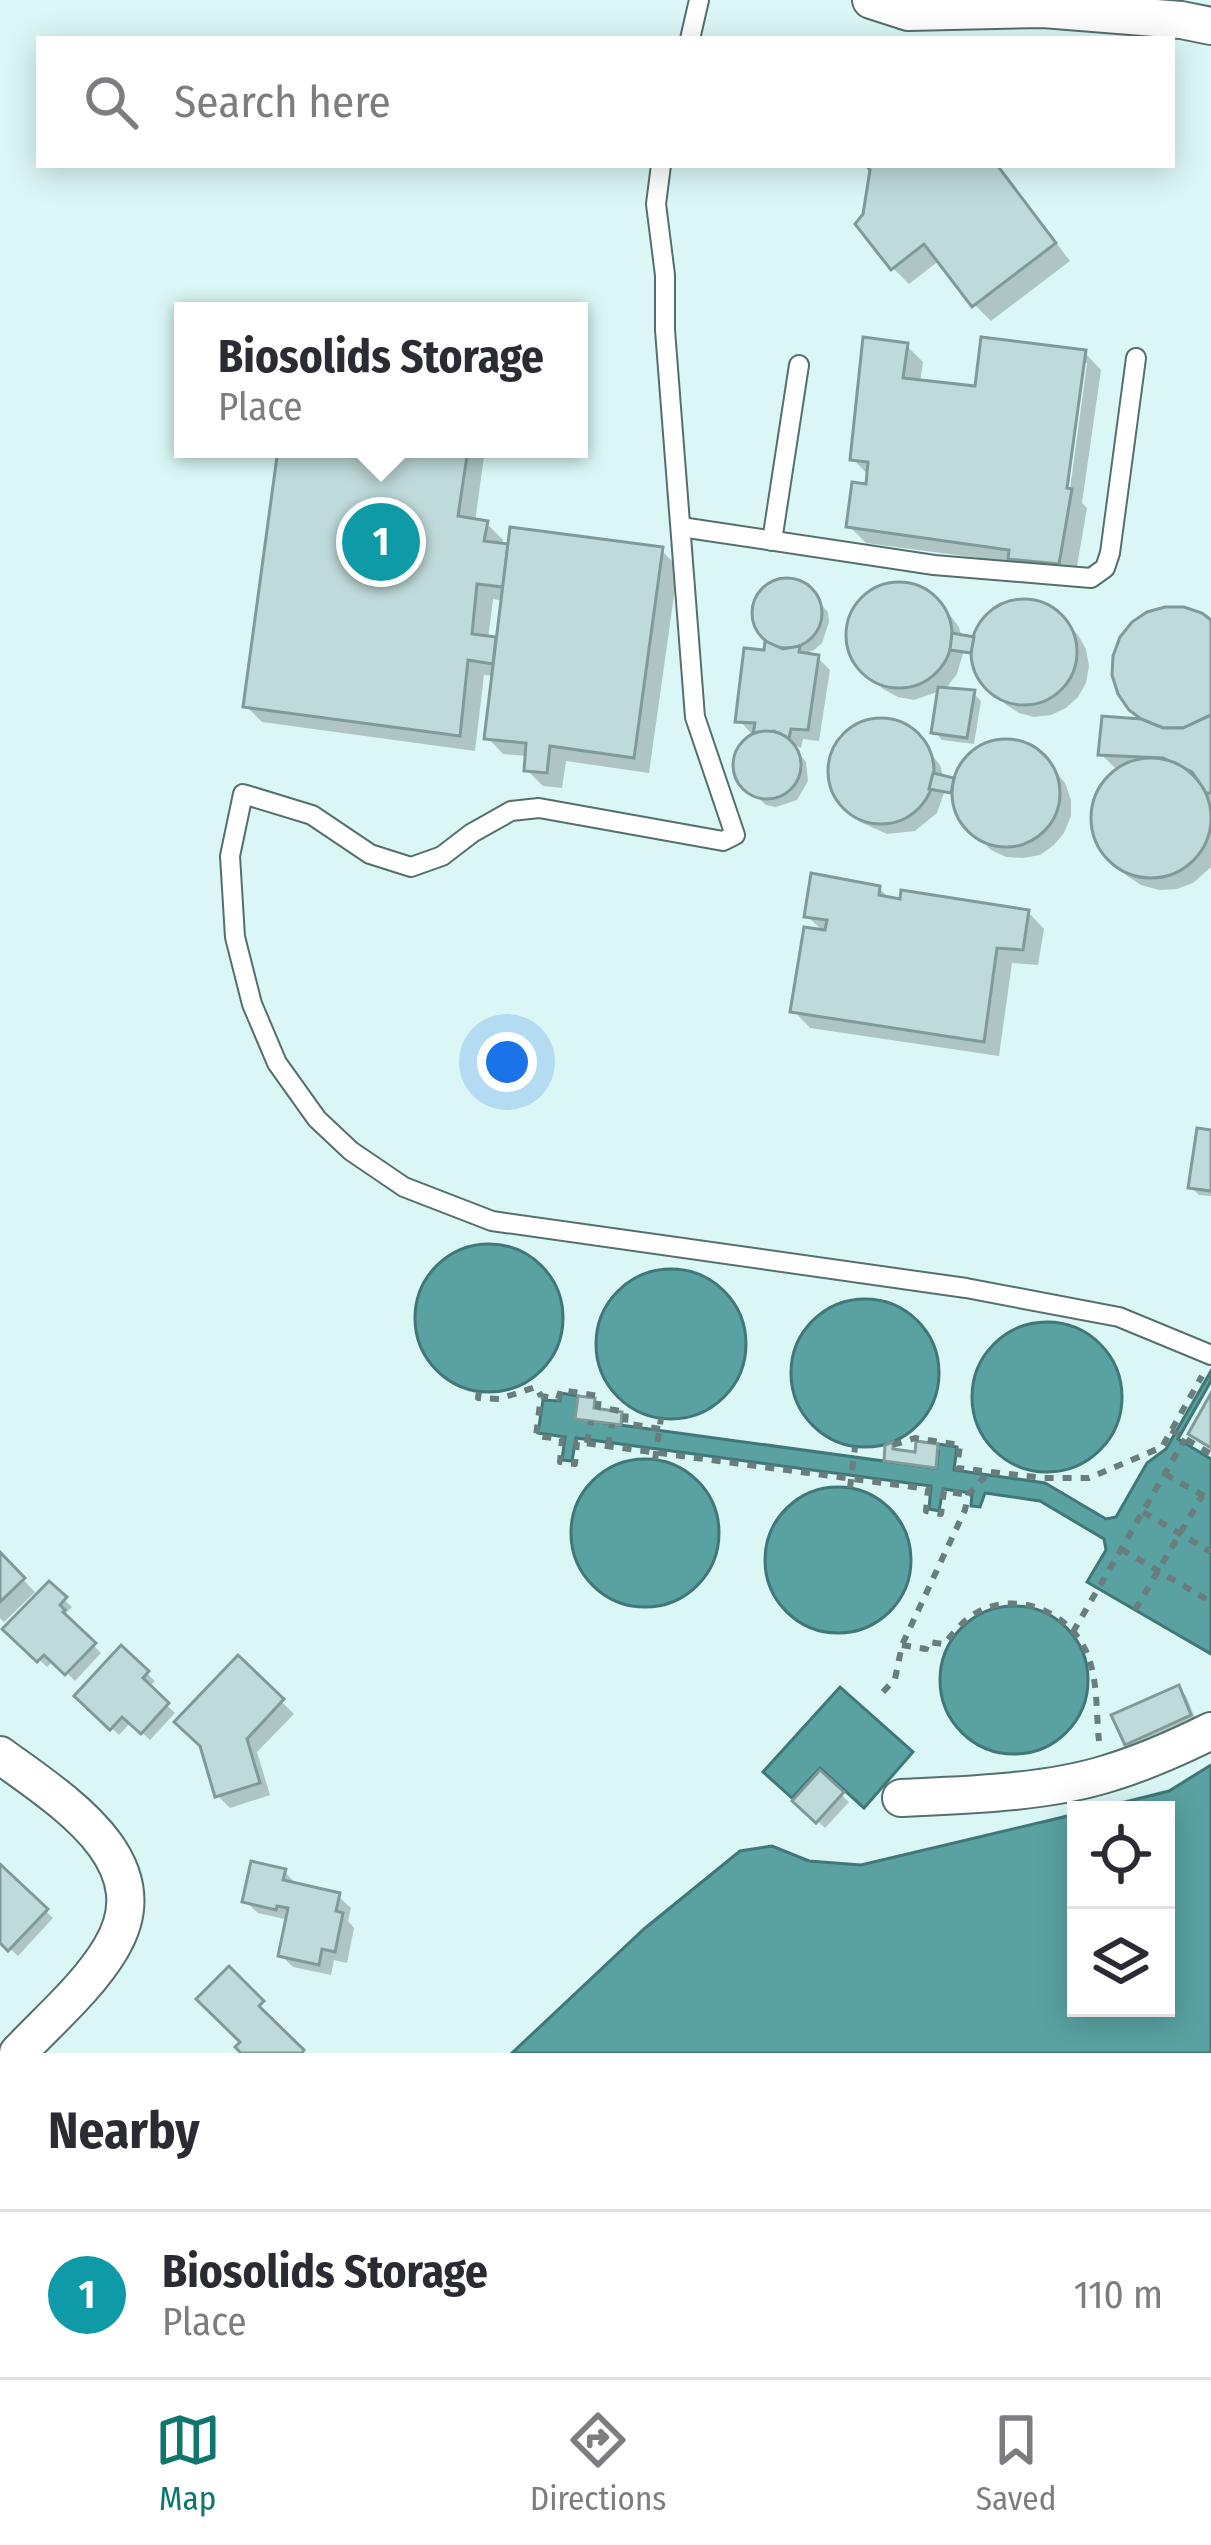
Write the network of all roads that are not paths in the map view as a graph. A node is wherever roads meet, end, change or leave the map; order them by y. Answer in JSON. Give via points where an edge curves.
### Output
{"nodes":[{"id":1,"x":699,"y":0,"type":"edge"},
{"id":2,"x":872,"y":0,"type":"edge"},
{"id":3,"x":1211,"y":26,"type":"edge"},
{"id":4,"x":691,"y":36,"type":"edge"},
{"id":5,"x":661,"y":168,"type":"edge"},
{"id":6,"x":1136,"y":358,"type":"dead end"},
{"id":7,"x":799,"y":364,"type":"dead end"},
{"id":8,"x":681,"y":527,"type":"junction"},
{"id":9,"x":772,"y":541,"type":"junction"},
{"id":10,"x":1208,"y":1363,"type":"edge"},
{"id":11,"x":1211,"y":1731,"type":"edge"},
{"id":12,"x":0,"y":1755,"type":"edge"},
{"id":13,"x":901,"y":1798,"type":"dead end"},
{"id":14,"x":18,"y":2053,"type":"edge"}],
"edges":[{"from":1,"to":4,"type":"lane"},
{"from":2,"to":3,"type":"street","via":[[908,12],[1042,9]]},
{"from":5,"to":8,"type":"lane","via":[[656,204]]},
{"from":6,"to":9,"type":"lane","via":[[1114,532],[1100,573],[934,565]]},
{"from":7,"to":9,"type":"lane"},
{"from":8,"to":9,"type":"lane"},
{"from":8,"to":10,"type":"lane","via":[[695,717],[735,835],[723,841],[538,808],[511,811],[411,867],[370,854],[312,815],[243,794],[230,856],[235,937],[277,1063],[351,1150],[404,1187],[492,1221],[1119,1317]]},
{"from":11,"to":13,"type":"street","via":[[1102,1775]]},
{"from":12,"to":14,"type":"street","via":[[100,1835],[128,1902],[110,1951]]}]}
